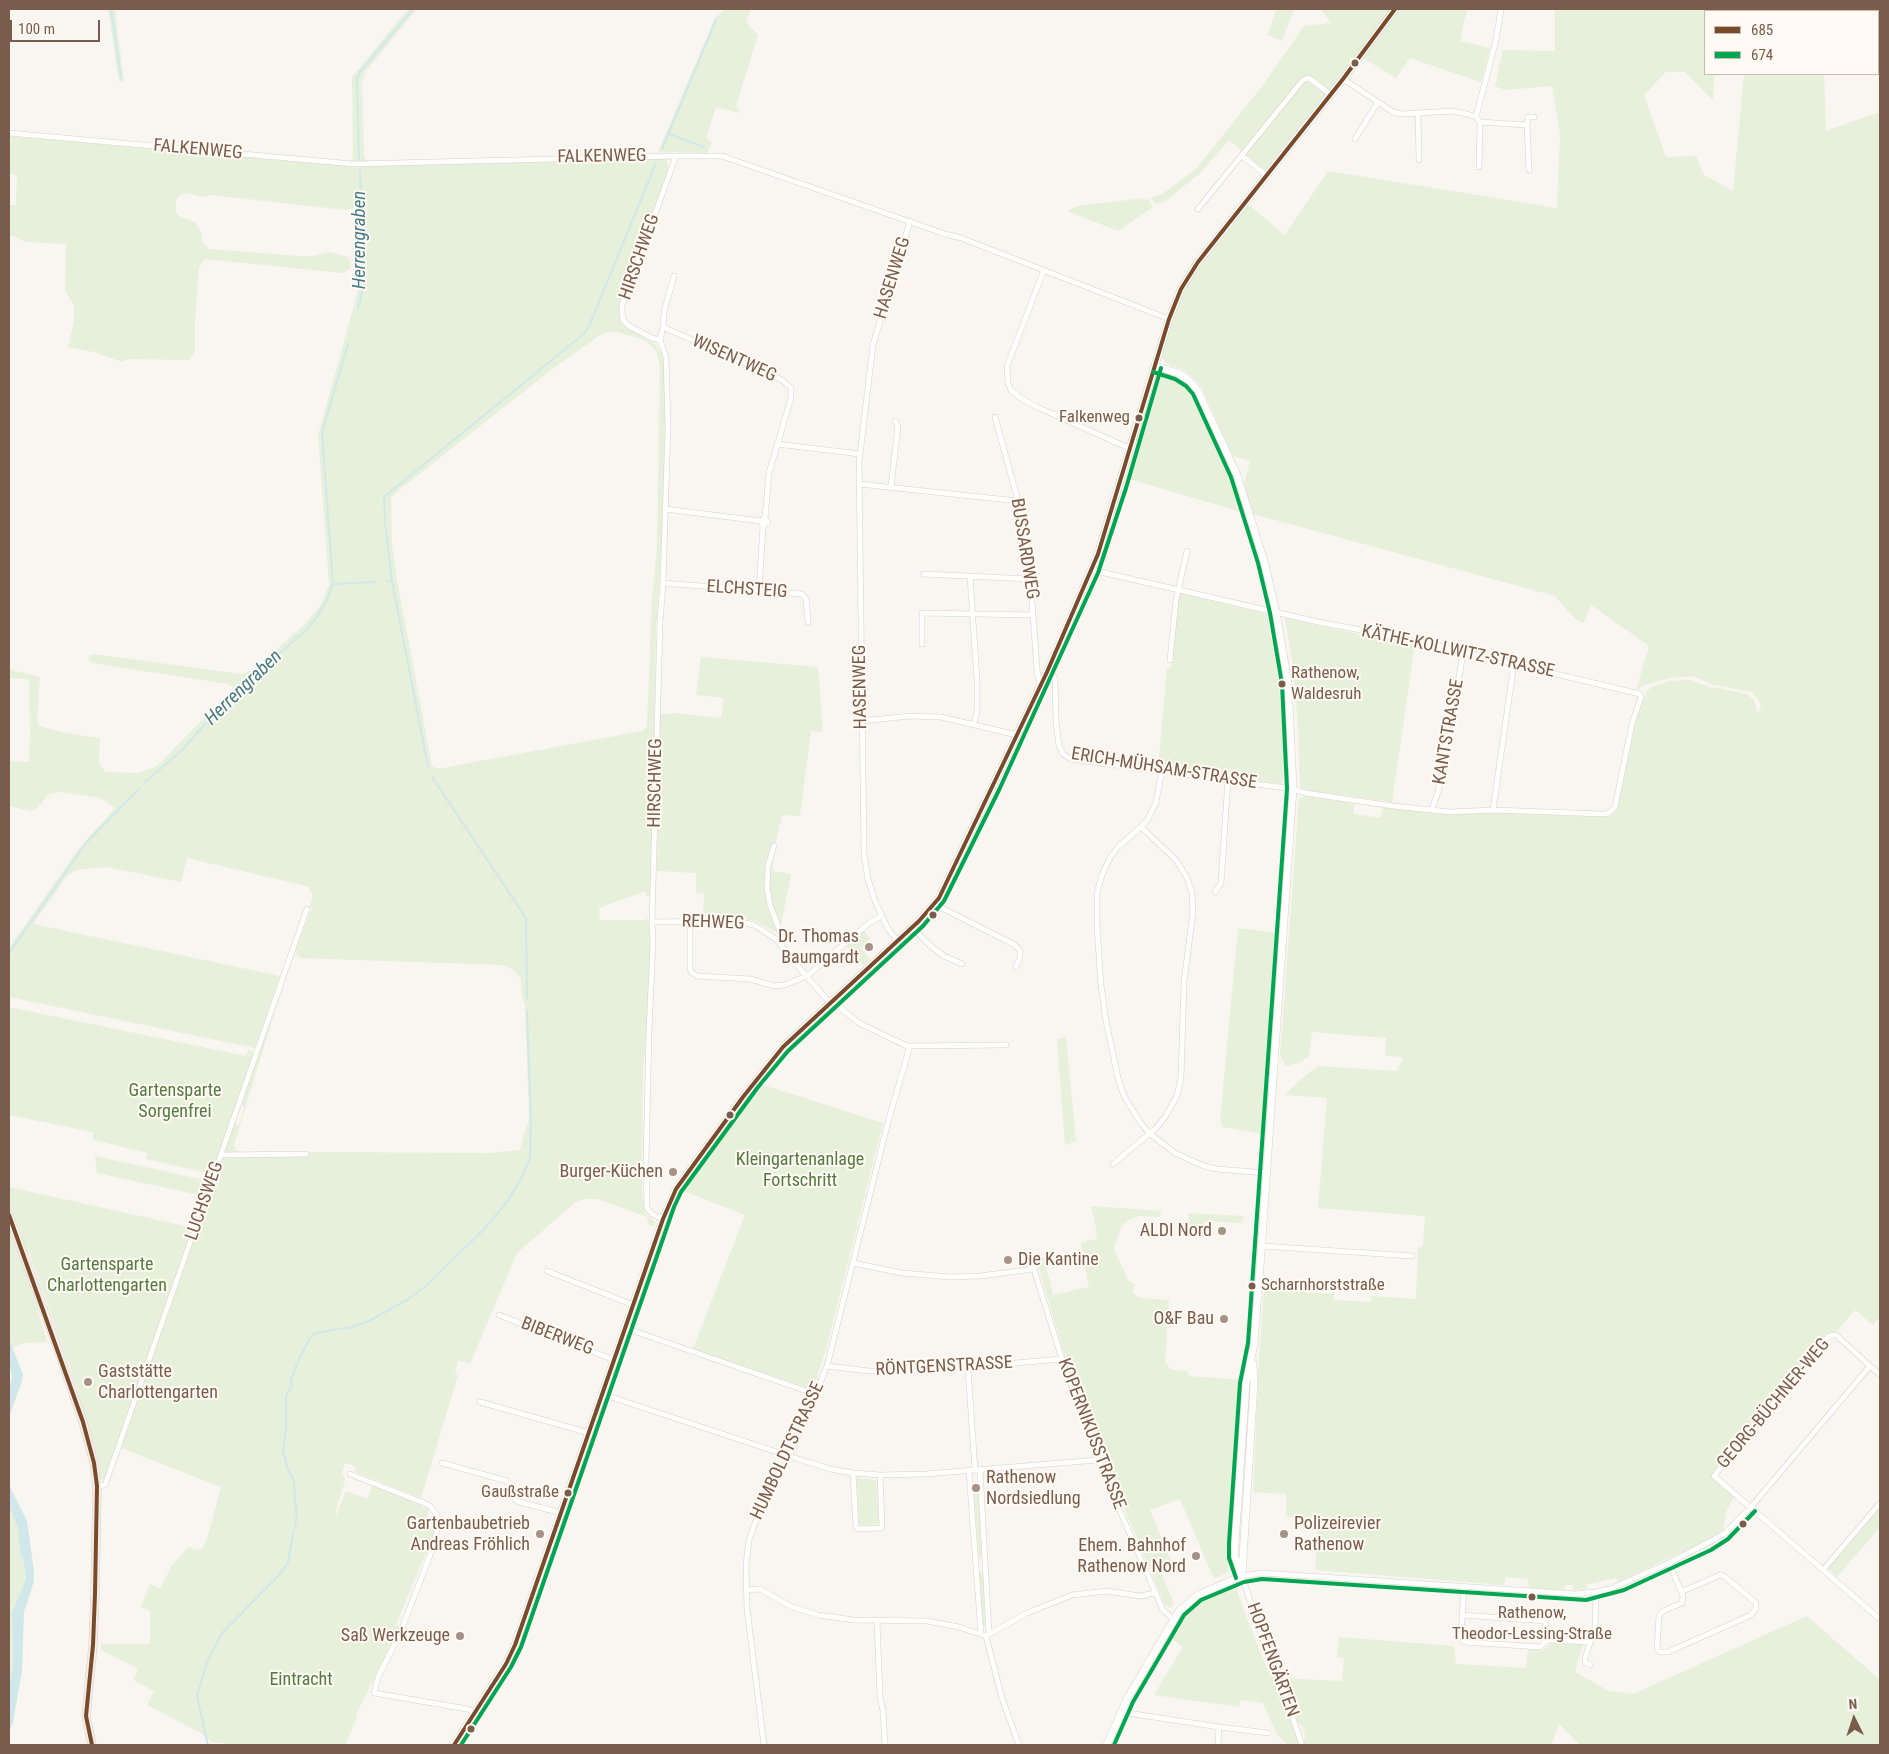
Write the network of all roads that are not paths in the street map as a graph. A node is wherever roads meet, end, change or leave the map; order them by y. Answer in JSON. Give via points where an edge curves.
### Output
{"nodes":[{"id":1,"x":1395,"y":9,"type":"edge"},
{"id":2,"x":1501,"y":9,"type":"edge"},
{"id":3,"x":1343,"y":79,"type":"junction"},
{"id":4,"x":1331,"y":94,"type":"junction"},
{"id":5,"x":1378,"y":102,"type":"junction"},
{"id":6,"x":1418,"y":114,"type":"junction"},
{"id":7,"x":1534,"y":117,"type":"dead end"},
{"id":8,"x":1478,"y":120,"type":"junction"},
{"id":9,"x":1527,"y":126,"type":"junction"},
{"id":10,"x":9,"y":132,"type":"edge"},
{"id":11,"x":1355,"y":139,"type":"dead end"},
{"id":12,"x":676,"y":156,"type":"junction"},
{"id":13,"x":1242,"y":156,"type":"junction"},
{"id":14,"x":1419,"y":160,"type":"dead end"},
{"id":15,"x":1479,"y":167,"type":"dead end"},
{"id":16,"x":1529,"y":170,"type":"dead end"},
{"id":17,"x":1264,"y":173,"type":"junction"},
{"id":18,"x":1198,"y":209,"type":"dead end"},
{"id":19,"x":910,"y":221,"type":"junction"},
{"id":20,"x":1044,"y":270,"type":"junction"},
{"id":21,"x":674,"y":276,"type":"dead end"},
{"id":22,"x":1169,"y":319,"type":"junction"},
{"id":23,"x":663,"y":327,"type":"junction"},
{"id":24,"x":660,"y":340,"type":"junction"},
{"id":25,"x":1155,"y":366,"type":"junction"},
{"id":26,"x":995,"y":416,"type":"dead end"},
{"id":27,"x":895,"y":421,"type":"dead end"},
{"id":28,"x":777,"y":444,"type":"junction"},
{"id":29,"x":1131,"y":449,"type":"junction"},
{"id":30,"x":860,"y":454,"type":"junction"},
{"id":31,"x":859,"y":484,"type":"junction"},
{"id":32,"x":891,"y":487,"type":"junction"},
{"id":33,"x":1018,"y":500,"type":"junction"},
{"id":34,"x":665,"y":509,"type":"junction"},
{"id":35,"x":763,"y":522,"type":"junction"},
{"id":36,"x":1187,"y":551,"type":"dead end"},
{"id":37,"x":1092,"y":570,"type":"junction"},
{"id":38,"x":924,"y":574,"type":"dead end"},
{"id":39,"x":970,"y":576,"type":"junction"},
{"id":40,"x":1030,"y":579,"type":"junction"},
{"id":41,"x":663,"y":583,"type":"junction"},
{"id":42,"x":1177,"y":590,"type":"junction"},
{"id":43,"x":759,"y":591,"type":"junction"},
{"id":44,"x":1276,"y":612,"type":"junction"},
{"id":45,"x":973,"y":613,"type":"junction"},
{"id":46,"x":1033,"y":615,"type":"junction"},
{"id":47,"x":808,"y":622,"type":"dead end"},
{"id":48,"x":922,"y":644,"type":"dead end"},
{"id":49,"x":1463,"y":653,"type":"junction"},
{"id":50,"x":1170,"y":660,"type":"dead end"},
{"id":51,"x":1514,"y":664,"type":"junction"},
{"id":52,"x":1046,"y":672,"type":"junction"},
{"id":53,"x":1040,"y":685,"type":"junction"},
{"id":54,"x":862,"y":721,"type":"junction"},
{"id":55,"x":974,"y":724,"type":"junction"},
{"id":56,"x":1017,"y":735,"type":"junction"},
{"id":57,"x":1162,"y":771,"type":"junction"},
{"id":58,"x":1228,"y":780,"type":"junction"},
{"id":59,"x":1293,"y":788,"type":"junction"},
{"id":60,"x":1615,"y":807,"type":"joint"},
{"id":61,"x":1432,"y":810,"type":"junction"},
{"id":62,"x":1492,"y":810,"type":"junction"},
{"id":63,"x":1141,"y":827,"type":"junction"},
{"id":64,"x":774,"y":846,"type":"dead end"},
{"id":65,"x":1215,"y":892,"type":"dead end"},
{"id":66,"x":934,"y":904,"type":"junction"},
{"id":67,"x":307,"y":909,"type":"dead end"},
{"id":68,"x":881,"y":916,"type":"junction"},
{"id":69,"x":652,"y":922,"type":"junction"},
{"id":70,"x":690,"y":922,"type":"junction"},
{"id":71,"x":912,"y":928,"type":"junction"},
{"id":72,"x":898,"y":941,"type":"junction"},
{"id":73,"x":782,"y":945,"type":"junction"},
{"id":74,"x":962,"y":964,"type":"dead end"},
{"id":75,"x":1016,"y":967,"type":"dead end"},
{"id":76,"x":807,"y":976,"type":"junction"},
{"id":77,"x":831,"y":1002,"type":"junction"},
{"id":78,"x":1006,"y":1045,"type":"dead end"},
{"id":79,"x":910,"y":1046,"type":"junction"},
{"id":80,"x":1149,"y":1133,"type":"junction"},
{"id":81,"x":221,"y":1154,"type":"junction"},
{"id":82,"x":306,"y":1154,"type":"dead end"},
{"id":83,"x":1113,"y":1164,"type":"dead end"},
{"id":84,"x":1266,"y":1173,"type":"junction"},
{"id":85,"x":9,"y":1215,"type":"edge"},
{"id":86,"x":662,"y":1219,"type":"junction"},
{"id":87,"x":1262,"y":1246,"type":"junction"},
{"id":88,"x":1412,"y":1256,"type":"dead end"},
{"id":89,"x":853,"y":1263,"type":"junction"},
{"id":90,"x":547,"y":1271,"type":"dead end"},
{"id":91,"x":633,"y":1305,"type":"junction"},
{"id":92,"x":499,"y":1315,"type":"dead end"},
{"id":93,"x":625,"y":1328,"type":"junction"},
{"id":94,"x":1062,"y":1359,"type":"junction"},
{"id":95,"x":614,"y":1360,"type":"junction"},
{"id":96,"x":827,"y":1366,"type":"junction"},
{"id":97,"x":1870,"y":1366,"type":"junction"},
{"id":98,"x":968,"y":1368,"type":"junction"},
{"id":99,"x":1880,"y":1375,"type":"edge"},
{"id":100,"x":602,"y":1394,"type":"junction"},
{"id":101,"x":815,"y":1394,"type":"junction"},
{"id":102,"x":480,"y":1402,"type":"dead end"},
{"id":103,"x":589,"y":1432,"type":"junction"},
{"id":104,"x":789,"y":1456,"type":"junction"},
{"id":105,"x":1098,"y":1460,"type":"junction"},
{"id":106,"x":442,"y":1463,"type":"dead end"},
{"id":107,"x":975,"y":1471,"type":"junction"},
{"id":108,"x":853,"y":1473,"type":"junction"},
{"id":109,"x":350,"y":1474,"type":"dead end"},
{"id":110,"x":880,"y":1475,"type":"junction"},
{"id":111,"x":97,"y":1486,"type":"junction"},
{"id":112,"x":1880,"y":1503,"type":"edge"},
{"id":113,"x":1750,"y":1507,"type":"junction"},
{"id":114,"x":561,"y":1513,"type":"junction"},
{"id":115,"x":1670,"y":1562,"type":"junction"},
{"id":116,"x":1823,"y":1570,"type":"junction"},
{"id":117,"x":1242,"y":1576,"type":"junction"},
{"id":118,"x":1464,"y":1587,"type":"junction"},
{"id":119,"x":746,"y":1590,"type":"junction"},
{"id":120,"x":1596,"y":1592,"type":"junction"},
{"id":121,"x":1683,"y":1592,"type":"junction"},
{"id":122,"x":1155,"y":1593,"type":"junction"},
{"id":123,"x":1462,"y":1615,"type":"junction"},
{"id":124,"x":1173,"y":1619,"type":"junction"},
{"id":125,"x":1880,"y":1620,"type":"edge"},
{"id":126,"x":877,"y":1621,"type":"junction"},
{"id":127,"x":985,"y":1635,"type":"junction"},
{"id":128,"x":1547,"y":1640,"type":"junction"},
{"id":129,"x":1591,"y":1642,"type":"junction"},
{"id":130,"x":1590,"y":1666,"type":"dead end"},
{"id":131,"x":476,"y":1712,"type":"junction"},
{"id":132,"x":1121,"y":1712,"type":"junction"},
{"id":133,"x":1220,"y":1727,"type":"junction"},
{"id":134,"x":1268,"y":1733,"type":"dead end"},
{"id":135,"x":92,"y":1745,"type":"edge"},
{"id":136,"x":454,"y":1745,"type":"edge"},
{"id":137,"x":764,"y":1745,"type":"edge"},
{"id":138,"x":884,"y":1745,"type":"edge"},
{"id":139,"x":1019,"y":1745,"type":"edge"},
{"id":140,"x":1107,"y":1745,"type":"edge"},
{"id":141,"x":1218,"y":1745,"type":"edge"},
{"id":142,"x":1302,"y":1745,"type":"edge"}],
"edges":[{"from":1,"to":3,"type":"street"},
{"from":2,"to":8,"type":"street"},
{"from":3,"to":4,"type":"street"},
{"from":3,"to":5,"type":"street"},
{"from":4,"to":13,"type":"street","via":[[1309,78],[1303,80]]},
{"from":4,"to":17,"type":"street"},
{"from":5,"to":6,"type":"street","via":[[1393,112]]},
{"from":5,"to":11,"type":"street"},
{"from":6,"to":8,"type":"street","via":[[1452,112]]},
{"from":6,"to":14,"type":"street"},
{"from":7,"to":9,"type":"street","via":[[1528,118]]},
{"from":8,"to":9,"type":"street"},
{"from":8,"to":15,"type":"street"},
{"from":9,"to":16,"type":"street"},
{"from":10,"to":12,"type":"street","name":"FALKENWEG","via":[[353,164]]},
{"from":12,"to":19,"type":"street","name":"FALKENWEG","via":[[722,156]]},
{"from":12,"to":24,"type":"street","name":"HIRSCHWEG","via":[[622,305],[622,316],[629,326]]},
{"from":13,"to":17,"type":"street"},
{"from":13,"to":18,"type":"street"},
{"from":17,"to":22,"type":"street","via":[[1188,276]]},
{"from":19,"to":20,"type":"street","name":"FALKENWEG"},
{"from":19,"to":30,"type":"street","name":"HASENWEG","via":[[873,345]]},
{"from":20,"to":22,"type":"street","name":"FALKENWEG"},
{"from":20,"to":29,"type":"street","via":[[1010,359],[1007,374],[1011,390],[1037,406]]},
{"from":21,"to":23,"type":"street","name":"HIRSCHWEG"},
{"from":22,"to":25,"type":"street"},
{"from":23,"to":24,"type":"street","name":"HIRSCHWEG"},
{"from":23,"to":28,"type":"street","name":"WISENTWEG","via":[[782,380],[791,388]]},
{"from":24,"to":34,"type":"street","name":"HIRSCHWEG","via":[[666,356],[668,392]]},
{"from":25,"to":29,"type":"street"},
{"from":25,"to":44,"type":"street","via":[[1178,373],[1198,391],[1237,475]]},
{"from":26,"to":33,"type":"street","name":"BUSSARDWEG"},
{"from":27,"to":32,"type":"street","via":[[898,426]]},
{"from":28,"to":30,"type":"street"},
{"from":28,"to":35,"type":"street","name":"WISENTWEG","via":[[769,473]]},
{"from":29,"to":37,"type":"street"},
{"from":30,"to":31,"type":"street","name":"HASENWEG"},
{"from":31,"to":32,"type":"street"},
{"from":31,"to":54,"type":"street","name":"HASENWEG"},
{"from":32,"to":33,"type":"street"},
{"from":33,"to":40,"type":"street","name":"BUSSARDWEG"},
{"from":34,"to":35,"type":"street"},
{"from":34,"to":41,"type":"street","name":"HIRSCHWEG"},
{"from":35,"to":43,"type":"street","name":"WISENTWEG"},
{"from":36,"to":42,"type":"street"},
{"from":37,"to":42,"type":"street","name":"KÄTHE-KOLLWITZ-STRASSE"},
{"from":37,"to":52,"type":"street"},
{"from":38,"to":39,"type":"street"},
{"from":39,"to":40,"type":"street"},
{"from":39,"to":45,"type":"street"},
{"from":40,"to":46,"type":"street","name":"BUSSARDWEG"},
{"from":41,"to":43,"type":"street","name":"ELCHSTEIG"},
{"from":41,"to":69,"type":"street","name":"HIRSCHWEG"},
{"from":42,"to":44,"type":"street","name":"KÄTHE-KOLLWITZ-STRASSE"},
{"from":42,"to":50,"type":"street"},
{"from":43,"to":47,"type":"street","name":"ELCHSTEIG","via":[[802,594],[806,599]]},
{"from":44,"to":49,"type":"street","name":"KÄTHE-KOLLWITZ-STRASSE"},
{"from":44,"to":59,"type":"street","via":[[1288,683]]},
{"from":45,"to":46,"type":"street"},
{"from":45,"to":48,"type":"street","via":[[922,613]]},
{"from":45,"to":55,"type":"street","via":[[977,680]]},
{"from":46,"to":53,"type":"street","name":"BUSSARDWEG"},
{"from":49,"to":51,"type":"street","name":"KÄTHE-KOLLWITZ-STRASSE"},
{"from":49,"to":61,"type":"street","name":"KANTSTRASSE","via":[[1445,758]]},
{"from":51,"to":60,"type":"street","name":"KÄTHE-KOLLWITZ-STRASSE","via":[[1640,694]]},
{"from":51,"to":62,"type":"street"},
{"from":52,"to":53,"type":"street"},
{"from":52,"to":57,"type":"street","name":"ERICH-MÜHSAM-STRASSE","via":[[1055,679],[1057,736],[1066,757]]},
{"from":53,"to":56,"type":"street"},
{"from":54,"to":55,"type":"street","via":[[921,716]]},
{"from":54,"to":68,"type":"street","name":"HASENWEG","via":[[865,866]]},
{"from":55,"to":56,"type":"street"},
{"from":56,"to":66,"type":"street"},
{"from":57,"to":58,"type":"street","name":"ERICH-MÜHSAM-STRASSE"},
{"from":57,"to":63,"type":"street","via":[[1156,802]]},
{"from":58,"to":59,"type":"street","name":"ERICH-MÜHSAM-STRASSE"},
{"from":58,"to":65,"type":"street","via":[[1221,883]]},
{"from":59,"to":61,"type":"street","name":"ERICH-MÜHSAM-STRASSE","via":[[1306,793]]},
{"from":59,"to":84,"type":"street"},
{"from":60,"to":62,"type":"street","name":"ERICH-MÜHSAM-STRASSE","via":[[1603,814]]},
{"from":61,"to":62,"type":"street","name":"ERICH-MÜHSAM-STRASSE"},
{"from":63,"to":80,"type":"street","via":[[1118,847],[1105,866],[1097,893],[1097,926],[1102,994],[1114,1064],[1132,1112]]},
{"from":63,"to":80,"type":"street","via":[[1176,860],[1188,878],[1194,902],[1184,982],[1181,1078],[1177,1096],[1166,1117]]},
{"from":64,"to":73,"type":"street","via":[[768,866],[767,888],[782,934]]},
{"from":66,"to":71,"type":"street"},
{"from":66,"to":75,"type":"street","via":[[1015,945],[1020,952]]},
{"from":67,"to":81,"type":"street","name":"LUCHSWEG"},
{"from":68,"to":72,"type":"street","name":"HASENWEG"},
{"from":68,"to":76,"type":"street"},
{"from":69,"to":70,"type":"street","name":"REHWEG"},
{"from":69,"to":86,"type":"street","name":"HIRSCHWEG","via":[[647,1208]]},
{"from":70,"to":73,"type":"street","name":"REHWEG","via":[[746,923],[771,934]]},
{"from":70,"to":76,"type":"street","via":[[690,967],[697,976],[750,979],[774,986]]},
{"from":71,"to":72,"type":"street"},
{"from":71,"to":74,"type":"street","via":[[944,956]]},
{"from":72,"to":77,"type":"street"},
{"from":73,"to":76,"type":"street","name":"REHWEG"},
{"from":76,"to":77,"type":"street","name":"REHWEG"},
{"from":77,"to":79,"type":"street","name":"REHWEG","via":[[859,1023]]},
{"from":77,"to":86,"type":"street","via":[[783,1047],[748,1090],[676,1189]]},
{"from":78,"to":79,"type":"street"},
{"from":79,"to":89,"type":"street","name":"HUMBOLDTSTRASSE"},
{"from":80,"to":83,"type":"street"},
{"from":80,"to":84,"type":"street","via":[[1175,1153],[1204,1166],[1225,1171]]},
{"from":81,"to":82,"type":"street"},
{"from":81,"to":111,"type":"street","name":"LUCHSWEG","via":[[105,1485]]},
{"from":84,"to":87,"type":"street"},
{"from":85,"to":111,"type":"main road","via":[[83,1422],[92,1451]]},
{"from":86,"to":91,"type":"street"},
{"from":87,"to":88,"type":"street"},
{"from":87,"to":117,"type":"street","via":[[1253,1353],[1246,1383],[1235,1542],[1235,1557]]},
{"from":89,"to":94,"type":"street","name":"KOPERNIKUSSTRASSE","via":[[902,1273],[950,1277],[980,1276],[1034,1266]]},
{"from":89,"to":96,"type":"street","name":"HUMBOLDTSTRASSE"},
{"from":90,"to":91,"type":"street"},
{"from":91,"to":93,"type":"street"},
{"from":92,"to":95,"type":"street","name":"BIBERWEG"},
{"from":93,"to":95,"type":"street"},
{"from":93,"to":101,"type":"street"},
{"from":94,"to":98,"type":"street","name":"RÖNTGENSTRASSE"},
{"from":94,"to":105,"type":"street","name":"KOPERNIKUSSTRASSE"},
{"from":95,"to":100,"type":"street"},
{"from":96,"to":98,"type":"street","name":"RÖNTGENSTRASSE","via":[[894,1371]]},
{"from":96,"to":101,"type":"street","name":"HUMBOLDTSTRASSE"},
{"from":97,"to":99,"type":"street"},
{"from":97,"to":113,"type":"street"},
{"from":97,"to":113,"type":"street","name":"GEORG-BÜCHNER-WEG","via":[[1836,1335],[1827,1338],[1714,1476]]},
{"from":98,"to":107,"type":"street"},
{"from":100,"to":103,"type":"street"},
{"from":100,"to":104,"type":"street"},
{"from":101,"to":104,"type":"street","name":"HUMBOLDTSTRASSE"},
{"from":102,"to":103,"type":"street"},
{"from":103,"to":114,"type":"street"},
{"from":104,"to":108,"type":"street"},
{"from":104,"to":119,"type":"street","name":"HUMBOLDTSTRASSE","via":[[764,1500],[752,1531],[746,1557]]},
{"from":105,"to":107,"type":"street"},
{"from":105,"to":122,"type":"street","name":"KOPERNIKUSSTRASSE"},
{"from":106,"to":114,"type":"street","via":[[507,1481],[513,1486],[516,1501]]},
{"from":107,"to":110,"type":"street"},
{"from":107,"to":127,"type":"street"},
{"from":107,"to":127,"type":"street"},
{"from":108,"to":110,"type":"street"},
{"from":108,"to":110,"type":"street","via":[[858,1529],[882,1526]]},
{"from":109,"to":131,"type":"street","via":[[429,1505],[437,1515],[438,1523],[429,1558],[399,1636],[379,1674],[374,1693]]},
{"from":111,"to":135,"type":"main road","via":[[93,1645],[86,1711]]},
{"from":112,"to":116,"type":"street"},
{"from":113,"to":115,"type":"street","via":[[1724,1534]]},
{"from":113,"to":116,"type":"street"},
{"from":114,"to":131,"type":"street","via":[[515,1645]]},
{"from":115,"to":120,"type":"street"},
{"from":115,"to":121,"type":"street"},
{"from":116,"to":125,"type":"street"},
{"from":117,"to":118,"type":"street","via":[[1262,1573]]},
{"from":117,"to":124,"type":"street","via":[[1192,1598]]},
{"from":117,"to":142,"type":"street","name":"HOPFENGÄRTEN"},
{"from":118,"to":120,"type":"street","via":[[1576,1594]]},
{"from":118,"to":123,"type":"street"},
{"from":119,"to":126,"type":"street","via":[[760,1589],[792,1607],[818,1615]]},
{"from":119,"to":137,"type":"street","name":"HUMBOLDTSTRASSE"},
{"from":120,"to":129,"type":"street","via":[[1596,1628]]},
{"from":121,"to":121,"type":"street","via":[[1720,1575],[1756,1603],[1756,1608],[1751,1614],[1668,1652],[1660,1652],[1657,1649],[1660,1616],[1663,1611],[1682,1603]]},
{"from":122,"to":124,"type":"street","name":"KOPERNIKUSSTRASSE","via":[[1163,1610]]},
{"from":122,"to":127,"type":"street","via":[[1140,1596],[1107,1590],[1072,1595]]},
{"from":123,"to":128,"type":"street","via":[[1545,1621]]},
{"from":123,"to":128,"type":"street","via":[[1461,1638],[1464,1642],[1540,1647]]},
{"from":124,"to":132,"type":"street"},
{"from":126,"to":127,"type":"street","via":[[927,1621]]},
{"from":126,"to":138,"type":"street"},
{"from":127,"to":139,"type":"street"},
{"from":128,"to":129,"type":"street"},
{"from":129,"to":130,"type":"street","via":[[1585,1658]]},
{"from":131,"to":136,"type":"street"},
{"from":132,"to":133,"type":"street"},
{"from":132,"to":140,"type":"street"},
{"from":133,"to":134,"type":"street"},
{"from":133,"to":141,"type":"street"}]}
